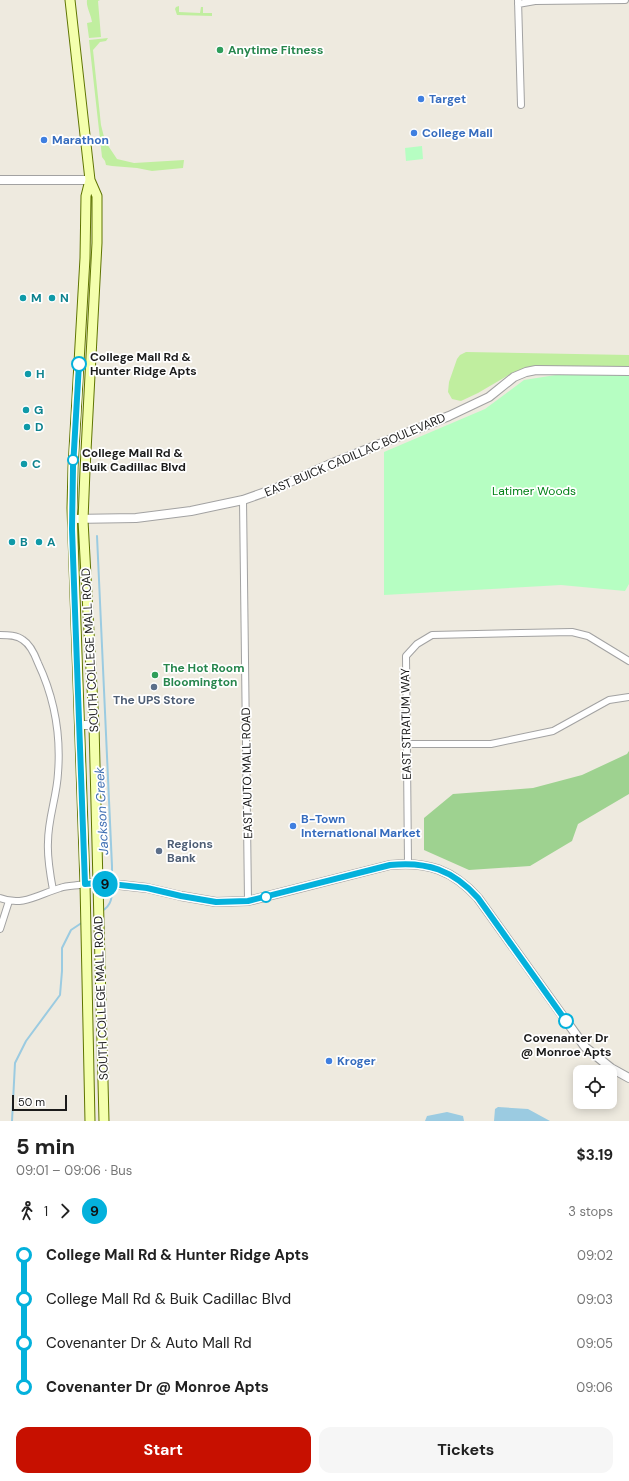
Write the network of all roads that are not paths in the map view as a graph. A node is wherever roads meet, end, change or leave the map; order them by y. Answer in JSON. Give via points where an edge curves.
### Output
{"nodes":[{"id":1,"x":70,"y":0,"type":"edge"},
{"id":2,"x":625,"y":0,"type":"edge"},
{"id":3,"x":518,"y":2,"type":"edge"},
{"id":4,"x":520,"y":105,"type":"dead end"},
{"id":5,"x":0,"y":180,"type":"edge"},
{"id":6,"x":90,"y":180,"type":"junction"},
{"id":7,"x":86,"y":221,"type":"junction"},
{"id":8,"x":97,"y":225,"type":"junction"},
{"id":9,"x":86,"y":243,"type":"junction"},
{"id":10,"x":97,"y":243,"type":"junction"},
{"id":11,"x":84,"y":273,"type":"junction"},
{"id":12,"x":96,"y":277,"type":"junction"},
{"id":13,"x":629,"y":371,"type":"edge"},
{"id":14,"x":243,"y":500,"type":"junction"},
{"id":15,"x":72,"y":519,"type":"junction"},
{"id":16,"x":83,"y":520,"type":"junction"},
{"id":17,"x":0,"y":635,"type":"edge"},
{"id":18,"x":629,"y":661,"type":"edge"},
{"id":19,"x":629,"y":698,"type":"edge"},
{"id":20,"x":79,"y":725,"type":"junction"},
{"id":21,"x":94,"y":725,"type":"junction"},
{"id":22,"x":406,"y":744,"type":"junction"},
{"id":23,"x":408,"y":863,"type":"junction"},
{"id":24,"x":85,"y":884,"type":"junction"},
{"id":25,"x":102,"y":884,"type":"junction"},
{"id":26,"x":53,"y":890,"type":"junction"},
{"id":27,"x":0,"y":898,"type":"edge"},
{"id":28,"x":9,"y":901,"type":"junction"},
{"id":29,"x":248,"y":901,"type":"junction"},
{"id":30,"x":0,"y":929,"type":"edge"},
{"id":31,"x":629,"y":1078,"type":"edge"},
{"id":32,"x":89,"y":1099,"type":"junction"},
{"id":33,"x":104,"y":1099,"type":"junction"},
{"id":34,"x":90,"y":1121,"type":"edge"},
{"id":35,"x":104,"y":1121,"type":"edge"}],
"edges":[{"from":1,"to":6,"type":"main road","name":"SOUTH COLLEGE MALL ROAD"},
{"from":2,"to":3,"type":"street"},
{"from":3,"to":4,"type":"street"},
{"from":5,"to":6,"type":"street"},
{"from":6,"to":7,"type":"main road","name":"SOUTH COLLEGE MALL ROAD","via":[[86,196]]},
{"from":6,"to":8,"type":"main road","name":"SOUTH COLLEGE MALL ROAD","via":[[97,196]]},
{"from":7,"to":8,"type":"main road"},
{"from":7,"to":9,"type":"main road","name":"SOUTH COLLEGE MALL ROAD"},
{"from":8,"to":10,"type":"main road","name":"SOUTH COLLEGE MALL ROAD"},
{"from":9,"to":10,"type":"main road"},
{"from":9,"to":11,"type":"main road","name":"SOUTH COLLEGE MALL ROAD"},
{"from":10,"to":12,"type":"main road","name":"SOUTH COLLEGE MALL ROAD"},
{"from":11,"to":12,"type":"main road"},
{"from":11,"to":15,"type":"main road","name":"SOUTH COLLEGE MALL ROAD"},
{"from":12,"to":16,"type":"main road","name":"SOUTH COLLEGE MALL ROAD"},
{"from":13,"to":14,"type":"street","name":"EAST BUICK CADILLAC BOULEVARD","via":[[526,372],[514,377],[488,397],[449,416]]},
{"from":14,"to":16,"type":"street","name":"EAST BUICK CADILLAC BOULEVARD","via":[[136,518]]},
{"from":14,"to":29,"type":"street","name":"EAST AUTO MALL ROAD"},
{"from":15,"to":16,"type":"street","name":"EAST BUICK CADILLAC BOULEVARD"},
{"from":15,"to":20,"type":"main road","name":"SOUTH COLLEGE MALL ROAD"},
{"from":16,"to":21,"type":"main road","name":"SOUTH COLLEGE MALL ROAD"},
{"from":17,"to":26,"type":"street","via":[[18,637],[28,644],[42,670],[52,697],[58,758],[48,842]]},
{"from":18,"to":22,"type":"street","name":"EAST STRATUM WAY","via":[[588,636],[572,632],[432,635],[417,644],[406,656]]},
{"from":19,"to":22,"type":"street","via":[[609,700],[553,732],[490,744]]},
{"from":20,"to":21,"type":"street"},
{"from":20,"to":24,"type":"main road","name":"SOUTH COLLEGE MALL ROAD"},
{"from":21,"to":25,"type":"main road","name":"SOUTH COLLEGE MALL ROAD"},
{"from":22,"to":23,"type":"street","name":"EAST STRATUM WAY"},
{"from":23,"to":29,"type":"street","via":[[390,865]]},
{"from":23,"to":31,"type":"street","via":[[426,865],[444,872],[472,890],[585,1047],[610,1068]]},
{"from":24,"to":25,"type":"street"},
{"from":24,"to":26,"type":"street"},
{"from":24,"to":32,"type":"main road","name":"SOUTH COLLEGE MALL ROAD"},
{"from":25,"to":29,"type":"street","via":[[147,888],[216,902]]},
{"from":25,"to":33,"type":"main road","name":"SOUTH COLLEGE MALL ROAD","via":[[98,902]]},
{"from":26,"to":28,"type":"street","via":[[29,900]]},
{"from":27,"to":28,"type":"street"},
{"from":28,"to":30,"type":"street"},
{"from":32,"to":33,"type":"main road"},
{"from":32,"to":34,"type":"main road","name":"SOUTH COLLEGE MALL ROAD"},
{"from":33,"to":35,"type":"main road","name":"SOUTH COLLEGE MALL ROAD"}]}
